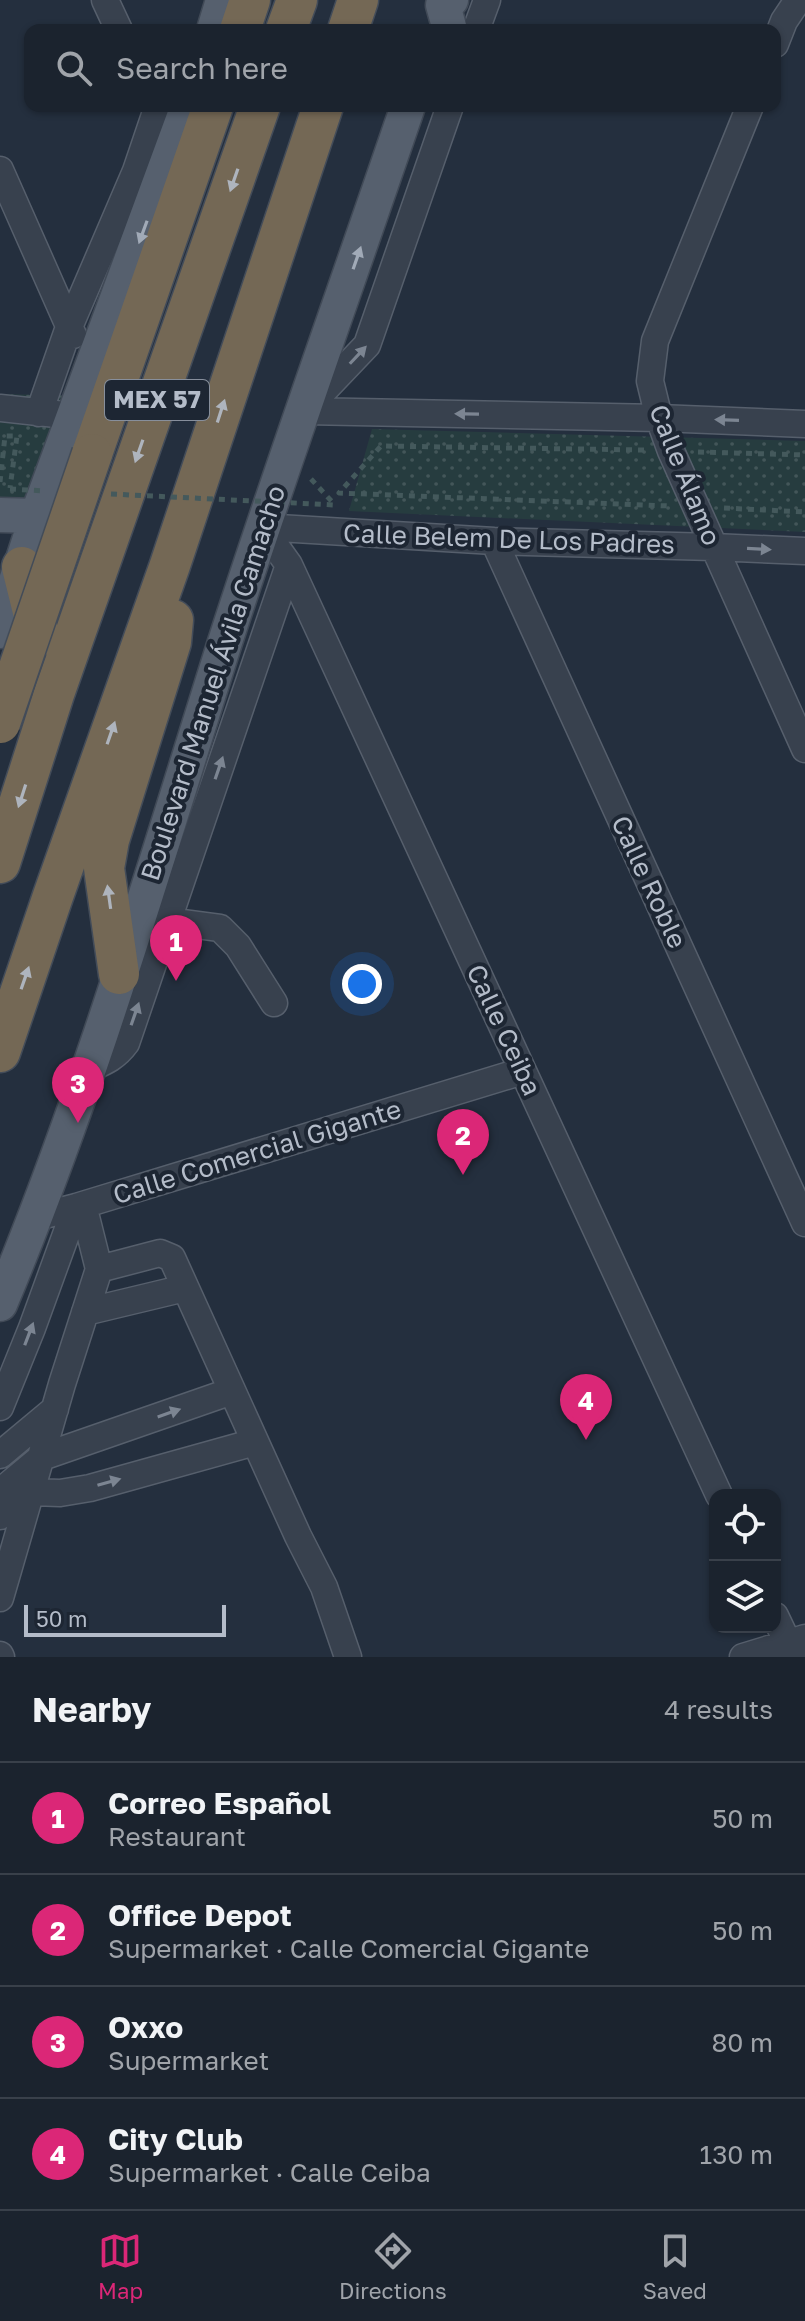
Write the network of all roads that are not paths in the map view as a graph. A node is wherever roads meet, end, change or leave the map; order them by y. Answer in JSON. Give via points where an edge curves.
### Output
{"nodes":[{"id":1,"x":105,"y":0,"type":"edge"},
{"id":2,"x":297,"y":0,"type":"edge"},
{"id":3,"x":358,"y":0,"type":"edge"},
{"id":4,"x":487,"y":0,"type":"edge"},
{"id":5,"x":798,"y":0,"type":"edge"},
{"id":6,"x":116,"y":24,"type":"edge"},
{"id":7,"x":288,"y":24,"type":"edge"},
{"id":8,"x":350,"y":24,"type":"edge"},
{"id":9,"x":478,"y":24,"type":"edge"},
{"id":10,"x":781,"y":29,"type":"edge"},
{"id":11,"x":161,"y":112,"type":"edge"},
{"id":12,"x":162,"y":112,"type":"edge"},
{"id":13,"x":211,"y":112,"type":"edge"},
{"id":14,"x":258,"y":112,"type":"edge"},
{"id":15,"x":321,"y":112,"type":"edge"},
{"id":16,"x":406,"y":112,"type":"edge"},
{"id":17,"x":448,"y":112,"type":"edge"},
{"id":18,"x":748,"y":112,"type":"edge"},
{"id":19,"x":0,"y":170,"type":"edge"},
{"id":20,"x":69,"y":327,"type":"junction"},
{"id":21,"x":92,"y":372,"type":"junction"},
{"id":22,"x":0,"y":408,"type":"edge"},
{"id":23,"x":304,"y":411,"type":"junction"},
{"id":24,"x":39,"y":413,"type":"junction"},
{"id":25,"x":76,"y":416,"type":"junction"},
{"id":26,"x":659,"y":418,"type":"junction"},
{"id":27,"x":805,"y":424,"type":"edge"},
{"id":28,"x":5,"y":502,"type":"edge"},
{"id":29,"x":47,"y":504,"type":"junction"},
{"id":30,"x":262,"y":527,"type":"junction"},
{"id":31,"x":494,"y":541,"type":"junction"},
{"id":32,"x":713,"y":547,"type":"junction"},
{"id":33,"x":805,"y":551,"type":"edge"},
{"id":34,"x":170,"y":565,"type":"junction"},
{"id":35,"x":289,"y":565,"type":"junction"},
{"id":36,"x":22,"y":567,"type":"junction"},
{"id":37,"x":0,"y":631,"type":"edge"},
{"id":38,"x":54,"y":694,"type":"junction"},
{"id":39,"x":0,"y":723,"type":"edge"},
{"id":40,"x":805,"y":749,"type":"edge"},
{"id":41,"x":0,"y":863,"type":"edge"},
{"id":42,"x":167,"y":921,"type":"junction"},
{"id":43,"x":119,"y":974,"type":"junction"},
{"id":44,"x":274,"y":1003,"type":"dead end"},
{"id":45,"x":0,"y":1052,"type":"edge"},
{"id":46,"x":88,"y":1069,"type":"junction"},
{"id":47,"x":523,"y":1071,"type":"junction"},
{"id":48,"x":80,"y":1206,"type":"junction"},
{"id":49,"x":37,"y":1217,"type":"junction"},
{"id":50,"x":805,"y":1223,"type":"edge"},
{"id":51,"x":99,"y":1269,"type":"junction"},
{"id":52,"x":185,"y":1288,"type":"junction"},
{"id":53,"x":0,"y":1304,"type":"edge"},
{"id":54,"x":85,"y":1312,"type":"junction"},
{"id":55,"x":232,"y":1391,"type":"junction"},
{"id":56,"x":58,"y":1396,"type":"junction"},
{"id":57,"x":0,"y":1407,"type":"edge"},
{"id":58,"x":255,"y":1442,"type":"junction"},
{"id":59,"x":0,"y":1455,"type":"edge"},
{"id":60,"x":42,"y":1457,"type":"junction"},
{"id":61,"x":716,"y":1489,"type":"edge"},
{"id":62,"x":0,"y":1492,"type":"edge"},
{"id":63,"x":32,"y":1492,"type":"junction"},
{"id":64,"x":0,"y":1516,"type":"edge"},
{"id":65,"x":0,"y":1598,"type":"edge"},
{"id":66,"x":781,"y":1625,"type":"edge"},
{"id":67,"x":344,"y":1645,"type":"edge"},
{"id":68,"x":796,"y":1646,"type":"edge"},
{"id":69,"x":743,"y":1657,"type":"edge"}],
"edges":[{"from":1,"to":6,"type":"street"},
{"from":2,"to":7,"type":"highway"},
{"from":3,"to":8,"type":"highway"},
{"from":4,"to":9,"type":"street"},
{"from":5,"to":10,"type":"street"},
{"from":11,"to":20,"type":"street"},
{"from":12,"to":21,"type":"main road","one_way":true},
{"from":13,"to":39,"type":"highway","bridge":true},
{"from":14,"to":38,"type":"highway","number":"MEX 57","one_way":true},
{"from":34,"to":15,"type":"highway","number":"MEX 57","one_way":true},
{"from":23,"to":16,"type":"main road","name":"Boulevard Manuel Ávila Camacho","one_way":true},
{"from":23,"to":17,"type":"street","one_way":true,"via":[[367,345]]},
{"from":18,"to":26,"type":"street","name":"Calle Álamo","via":[[655,341],[650,381]]},
{"from":19,"to":20,"type":"street"},
{"from":20,"to":21,"type":"street"},
{"from":20,"to":24,"type":"street"},
{"from":21,"to":25,"type":"main road"},
{"from":22,"to":24,"type":"street"},
{"from":26,"to":23,"type":"street","one_way":true},
{"from":23,"to":30,"type":"main road","name":"Boulevard Manuel Ávila Camacho"},
{"from":24,"to":25,"type":"street"},
{"from":25,"to":29,"type":"main road"},
{"from":27,"to":26,"type":"street","one_way":true},
{"from":26,"to":32,"type":"street","name":"Calle Álamo"},
{"from":28,"to":29,"type":"main road"},
{"from":29,"to":36,"type":"main road"},
{"from":30,"to":31,"type":"street","name":"Calle Belem De Los Padres"},
{"from":30,"to":35,"type":"street","name":"Calle Ceiba"},
{"from":30,"to":43,"type":"main road","name":"Boulevard Manuel Ávila Camacho"},
{"from":31,"to":32,"type":"street","name":"Calle Belem De Los Padres"},
{"from":31,"to":50,"type":"street","name":"Calle Roble"},
{"from":32,"to":33,"type":"street","name":"Calle Belem De Los Padres","one_way":true},
{"from":32,"to":40,"type":"street","name":"Calle Álamo"},
{"from":43,"to":34,"type":"highway","one_way":true,"via":[[104,868],[171,642],[175,608]]},
{"from":45,"to":34,"type":"highway","number":"MEX 57","one_way":true},
{"from":42,"to":35,"type":"street","one_way":true},
{"from":35,"to":47,"type":"street","name":"Calle Ceiba"},
{"from":36,"to":37,"type":"main road"},
{"from":36,"to":38,"type":"highway"},
{"from":38,"to":41,"type":"highway","number":"MEX 57","one_way":true},
{"from":42,"to":44,"type":"street","via":[[220,928],[238,946]]},
{"from":46,"to":42,"type":"street","one_way":true,"via":[[109,1061],[126,1043]]},
{"from":43,"to":46,"type":"main road","name":"Boulevard Manuel Ávila Camacho"},
{"from":46,"to":49,"type":"main road","name":"Boulevard Manuel Ávila Camacho"},
{"from":47,"to":48,"type":"street","name":"Calle Comercial Gigante"},
{"from":47,"to":61,"type":"street","name":"Calle Ceiba"},
{"from":48,"to":49,"type":"street","name":"Calle Comercial Gigante"},
{"from":48,"to":51,"type":"street"},
{"from":57,"to":48,"type":"street","one_way":true},
{"from":49,"to":53,"type":"main road","name":"Boulevard Manuel Ávila Camacho"},
{"from":51,"to":52,"type":"street","via":[[160,1253],[172,1258]]},
{"from":51,"to":54,"type":"street"},
{"from":52,"to":54,"type":"street"},
{"from":52,"to":55,"type":"street"},
{"from":54,"to":56,"type":"street"},
{"from":55,"to":58,"type":"street"},
{"from":60,"to":55,"type":"street","one_way":true},
{"from":56,"to":59,"type":"street"},
{"from":56,"to":60,"type":"street"},
{"from":63,"to":58,"type":"street","one_way":true,"via":[[90,1488]]},
{"from":58,"to":67,"type":"street","via":[[324,1587]]},
{"from":60,"to":62,"type":"street"},
{"from":60,"to":63,"type":"street"},
{"from":63,"to":64,"type":"street"},
{"from":63,"to":65,"type":"street"},
{"from":66,"to":68,"type":"street"},
{"from":68,"to":69,"type":"street"}]}
